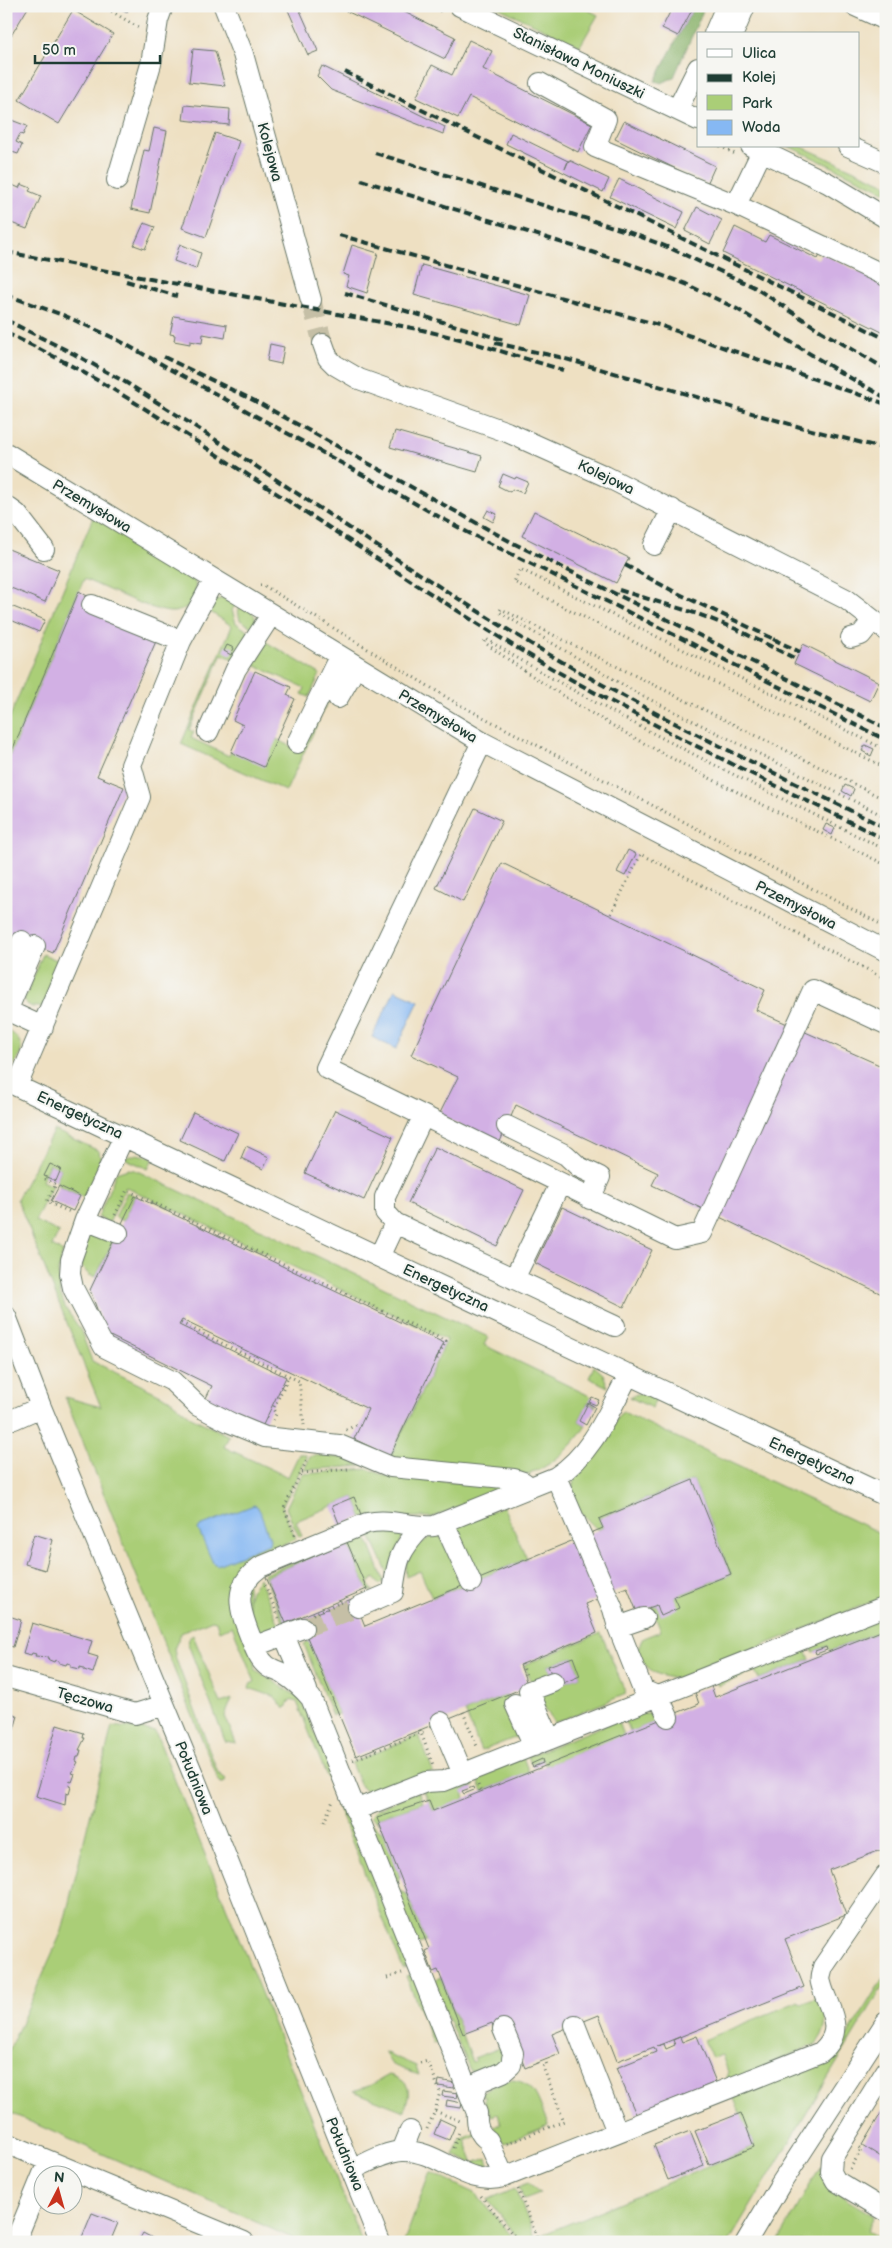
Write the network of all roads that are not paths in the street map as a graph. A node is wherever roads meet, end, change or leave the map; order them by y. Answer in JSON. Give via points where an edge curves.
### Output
{"nodes":[{"id":1,"x":163,"y":6,"type":"edge"},
{"id":2,"x":224,"y":6,"type":"edge"},
{"id":3,"x":460,"y":6,"type":"edge"},
{"id":4,"x":726,"y":6,"type":"edge"},
{"id":5,"x":745,"y":6,"type":"edge"},
{"id":6,"x":855,"y":6,"type":"edge"},
{"id":7,"x":886,"y":20,"type":"edge"},
{"id":8,"x":715,"y":32,"type":"edge"},
{"id":9,"x":734,"y":32,"type":"edge"},
{"id":10,"x":697,"y":75,"type":"edge"},
{"id":11,"x":540,"y":83,"type":"dead end"},
{"id":12,"x":677,"y":110,"type":"junction"},
{"id":13,"x":697,"y":120,"type":"edge"},
{"id":14,"x":852,"y":148,"type":"edge"},
{"id":15,"x":757,"y":149,"type":"edge"},
{"id":16,"x":886,"y":163,"type":"edge"},
{"id":17,"x":117,"y":180,"type":"dead end"},
{"id":18,"x":736,"y":205,"type":"junction"},
{"id":19,"x":886,"y":218,"type":"edge"},
{"id":20,"x":886,"y":276,"type":"edge"},
{"id":21,"x":311,"y":300,"type":"tunnel mouth"},
{"id":22,"x":323,"y":344,"type":"tunnel mouth"},
{"id":23,"x":6,"y":453,"type":"edge"},
{"id":24,"x":6,"y":506,"type":"edge"},
{"id":25,"x":672,"y":509,"type":"junction"},
{"id":26,"x":654,"y":545,"type":"dead end"},
{"id":27,"x":44,"y":549,"type":"dead end"},
{"id":28,"x":214,"y":580,"type":"junction"},
{"id":29,"x":92,"y":605,"type":"dead end"},
{"id":30,"x":271,"y":615,"type":"junction"},
{"id":31,"x":879,"y":625,"type":"edge"},
{"id":32,"x":851,"y":638,"type":"dead end"},
{"id":33,"x":181,"y":641,"type":"junction"},
{"id":34,"x":339,"y":657,"type":"junction"},
{"id":35,"x":356,"y":667,"type":"junction"},
{"id":36,"x":338,"y":698,"type":"dead end"},
{"id":37,"x":208,"y":732,"type":"dead end"},
{"id":38,"x":482,"y":742,"type":"junction"},
{"id":39,"x":297,"y":743,"type":"dead end"},
{"id":40,"x":886,"y":951,"type":"edge"},
{"id":41,"x":6,"y":977,"type":"edge"},
{"id":42,"x":7,"y":1011,"type":"edge"},
{"id":43,"x":886,"y":1024,"type":"edge"},
{"id":44,"x":43,"y":1027,"type":"junction"},
{"id":45,"x":12,"y":1083,"type":"edge"},
{"id":46,"x":423,"y":1117,"type":"junction"},
{"id":47,"x":504,"y":1131,"type":"dead end"},
{"id":48,"x":124,"y":1136,"type":"junction"},
{"id":49,"x":560,"y":1184,"type":"junction"},
{"id":50,"x":590,"y":1199,"type":"junction"},
{"id":51,"x":85,"y":1220,"type":"junction"},
{"id":52,"x":395,"y":1223,"type":"junction"},
{"id":53,"x":113,"y":1231,"type":"road end"},
{"id":54,"x":379,"y":1256,"type":"junction"},
{"id":55,"x":514,"y":1279,"type":"junction"},
{"id":56,"x":6,"y":1316,"type":"edge"},
{"id":57,"x":615,"y":1326,"type":"dead end"},
{"id":58,"x":629,"y":1374,"type":"junction"},
{"id":59,"x":41,"y":1407,"type":"junction"},
{"id":60,"x":6,"y":1419,"type":"edge"},
{"id":61,"x":556,"y":1477,"type":"junction"},
{"id":62,"x":530,"y":1487,"type":"junction"},
{"id":63,"x":886,"y":1496,"type":"edge"},
{"id":64,"x":444,"y":1522,"type":"junction"},
{"id":65,"x":422,"y":1527,"type":"junction"},
{"id":66,"x":470,"y":1582,"type":"dead end"},
{"id":67,"x":886,"y":1606,"type":"edge"},
{"id":68,"x":358,"y":1607,"type":"tunnel mouth"},
{"id":69,"x":644,"y":1618,"type":"dead end"},
{"id":70,"x":618,"y":1627,"type":"junction"},
{"id":71,"x":303,"y":1628,"type":"tunnel mouth"},
{"id":72,"x":284,"y":1635,"type":"junction"},
{"id":73,"x":254,"y":1646,"type":"junction"},
{"id":74,"x":6,"y":1677,"type":"edge"},
{"id":75,"x":552,"y":1682,"type":"dead end"},
{"id":76,"x":659,"y":1697,"type":"junction"},
{"id":77,"x":311,"y":1698,"type":"junction"},
{"id":78,"x":515,"y":1704,"type":"dead end"},
{"id":79,"x":164,"y":1705,"type":"junction"},
{"id":80,"x":668,"y":1717,"type":"dead end"},
{"id":81,"x":441,"y":1723,"type":"road end"},
{"id":82,"x":542,"y":1743,"type":"junction"},
{"id":83,"x":463,"y":1774,"type":"junction"},
{"id":84,"x":355,"y":1810,"type":"junction"},
{"id":85,"x":886,"y":1875,"type":"edge"},
{"id":86,"x":886,"y":2022,"type":"edge"},
{"id":87,"x":575,"y":2025,"type":"dead end"},
{"id":88,"x":504,"y":2029,"type":"dead end"},
{"id":89,"x":886,"y":2071,"type":"edge"},
{"id":90,"x":470,"y":2117,"type":"junction"},
{"id":91,"x":410,"y":2131,"type":"road end"},
{"id":92,"x":617,"y":2132,"type":"junction"},
{"id":93,"x":6,"y":2143,"type":"edge"},
{"id":94,"x":402,"y":2151,"type":"junction"},
{"id":95,"x":48,"y":2162,"type":"junction"},
{"id":96,"x":351,"y":2170,"type":"junction"},
{"id":97,"x":508,"y":2176,"type":"junction"},
{"id":98,"x":886,"y":2211,"type":"edge"},
{"id":99,"x":15,"y":2242,"type":"edge"},
{"id":100,"x":244,"y":2242,"type":"edge"},
{"id":101,"x":380,"y":2242,"type":"edge"},
{"id":102,"x":746,"y":2242,"type":"edge"}],
"edges":[{"from":1,"to":17,"type":"street","via":[[144,91]]},
{"from":2,"to":21,"type":"street","name":"Kolejowa","via":[[243,54]]},
{"from":3,"to":12,"type":"street","name":"Stanisława Moniuszki"},
{"from":4,"to":8,"type":"street"},
{"from":5,"to":9,"type":"street"},
{"from":6,"to":7,"type":"street"},
{"from":10,"to":12,"type":"street"},
{"from":11,"to":18,"type":"street","via":[[606,119],[595,147]]},
{"from":12,"to":13,"type":"street","name":"Stanisława Moniuszki"},
{"from":14,"to":16,"type":"street"},
{"from":15,"to":18,"type":"street"},
{"from":15,"to":19,"type":"street","via":[[828,184]]},
{"from":18,"to":20,"type":"street"},
{"from":22,"to":25,"type":"street","name":"Kolejowa","via":[[328,358],[358,379],[528,440]]},
{"from":23,"to":28,"type":"street","name":"Przemysłowa"},
{"from":24,"to":27,"type":"street","via":[[17,514]]},
{"from":25,"to":26,"type":"street"},
{"from":25,"to":31,"type":"street","name":"Kolejowa","via":[[846,599]]},
{"from":28,"to":30,"type":"street","name":"Przemysłowa"},
{"from":28,"to":33,"type":"street"},
{"from":29,"to":33,"type":"street"},
{"from":30,"to":34,"type":"street","name":"Przemysłowa"},
{"from":30,"to":37,"type":"street","via":[[236,669]]},
{"from":31,"to":32,"type":"street"},
{"from":33,"to":44,"type":"street","via":[[131,766],[140,797]]},
{"from":34,"to":35,"type":"street","name":"Przemysłowa"},
{"from":34,"to":39,"type":"street"},
{"from":35,"to":36,"type":"street"},
{"from":35,"to":38,"type":"street","name":"Przemysłowa"},
{"from":38,"to":40,"type":"street","name":"Przemysłowa"},
{"from":38,"to":46,"type":"street","via":[[326,1068]]},
{"from":41,"to":42,"type":"street","via":[[29,943]]},
{"from":42,"to":44,"type":"street"},
{"from":43,"to":50,"type":"street","via":[[813,990],[702,1233],[675,1239]]},
{"from":44,"to":45,"type":"street"},
{"from":45,"to":48,"type":"street","name":"Energetyczna"},
{"from":46,"to":49,"type":"street"},
{"from":46,"to":52,"type":"street","via":[[386,1197],[385,1212]]},
{"from":47,"to":50,"type":"street","via":[[566,1155],[579,1167],[600,1178]]},
{"from":48,"to":51,"type":"street"},
{"from":48,"to":54,"type":"street","name":"Energetyczna"},
{"from":49,"to":50,"type":"street"},
{"from":49,"to":55,"type":"street"},
{"from":51,"to":53,"type":"street"},
{"from":51,"to":62,"type":"street","via":[[71,1260],[70,1274],[73,1288],[104,1348],[172,1380],[198,1406],[265,1437],[308,1447],[340,1445],[391,1467],[514,1480]]},
{"from":52,"to":54,"type":"street"},
{"from":52,"to":55,"type":"street"},
{"from":54,"to":58,"type":"street","name":"Energetyczna"},
{"from":55,"to":57,"type":"street"},
{"from":56,"to":59,"type":"street","name":"Południowa"},
{"from":58,"to":61,"type":"street","via":[[594,1439],[569,1469]]},
{"from":58,"to":63,"type":"street","name":"Energetyczna"},
{"from":59,"to":60,"type":"street","via":[[14,1419]]},
{"from":59,"to":79,"type":"street","name":"Południowa"},
{"from":61,"to":62,"type":"street"},
{"from":61,"to":70,"type":"street"},
{"from":62,"to":64,"type":"street"},
{"from":64,"to":65,"type":"street"},
{"from":64,"to":66,"type":"street"},
{"from":65,"to":68,"type":"street","via":[[400,1554],[394,1592]]},
{"from":65,"to":73,"type":"street","via":[[383,1520],[367,1523],[260,1567],[245,1582],[239,1603]]},
{"from":67,"to":76,"type":"street"},
{"from":69,"to":70,"type":"street"},
{"from":70,"to":76,"type":"street","via":[[643,1690]]},
{"from":71,"to":72,"type":"street"},
{"from":72,"to":73,"type":"street"},
{"from":72,"to":77,"type":"street"},
{"from":73,"to":77,"type":"street","via":[[268,1666],[297,1683]]},
{"from":74,"to":79,"type":"street","name":"Tęczowa","via":[[135,1714]]},
{"from":75,"to":82,"type":"street","via":[[529,1691]]},
{"from":76,"to":80,"type":"street"},
{"from":76,"to":82,"type":"street"},
{"from":77,"to":84,"type":"street"},
{"from":78,"to":82,"type":"street"},
{"from":79,"to":96,"type":"street","name":"Południowa"},
{"from":81,"to":83,"type":"street"},
{"from":82,"to":83,"type":"street"},
{"from":83,"to":84,"type":"street","via":[[444,1781],[426,1782]]},
{"from":84,"to":90,"type":"street"},
{"from":85,"to":92,"type":"street","via":[[822,1967],[820,1981],[834,2014],[834,2031],[828,2046],[812,2056]]},
{"from":86,"to":102,"type":"street"},
{"from":87,"to":92,"type":"street"},
{"from":88,"to":90,"type":"street","via":[[513,2053],[511,2065],[479,2082]]},
{"from":89,"to":98,"type":"street","via":[[832,2158],[831,2172],[836,2181]]},
{"from":90,"to":97,"type":"street","via":[[482,2137],[488,2140]]},
{"from":91,"to":94,"type":"street"},
{"from":92,"to":97,"type":"street"},
{"from":93,"to":95,"type":"street"},
{"from":94,"to":96,"type":"street"},
{"from":94,"to":97,"type":"street","via":[[418,2153],[478,2179],[494,2180]]},
{"from":95,"to":99,"type":"street"},
{"from":95,"to":100,"type":"street"},
{"from":96,"to":101,"type":"street","name":"Południowa"}]}
